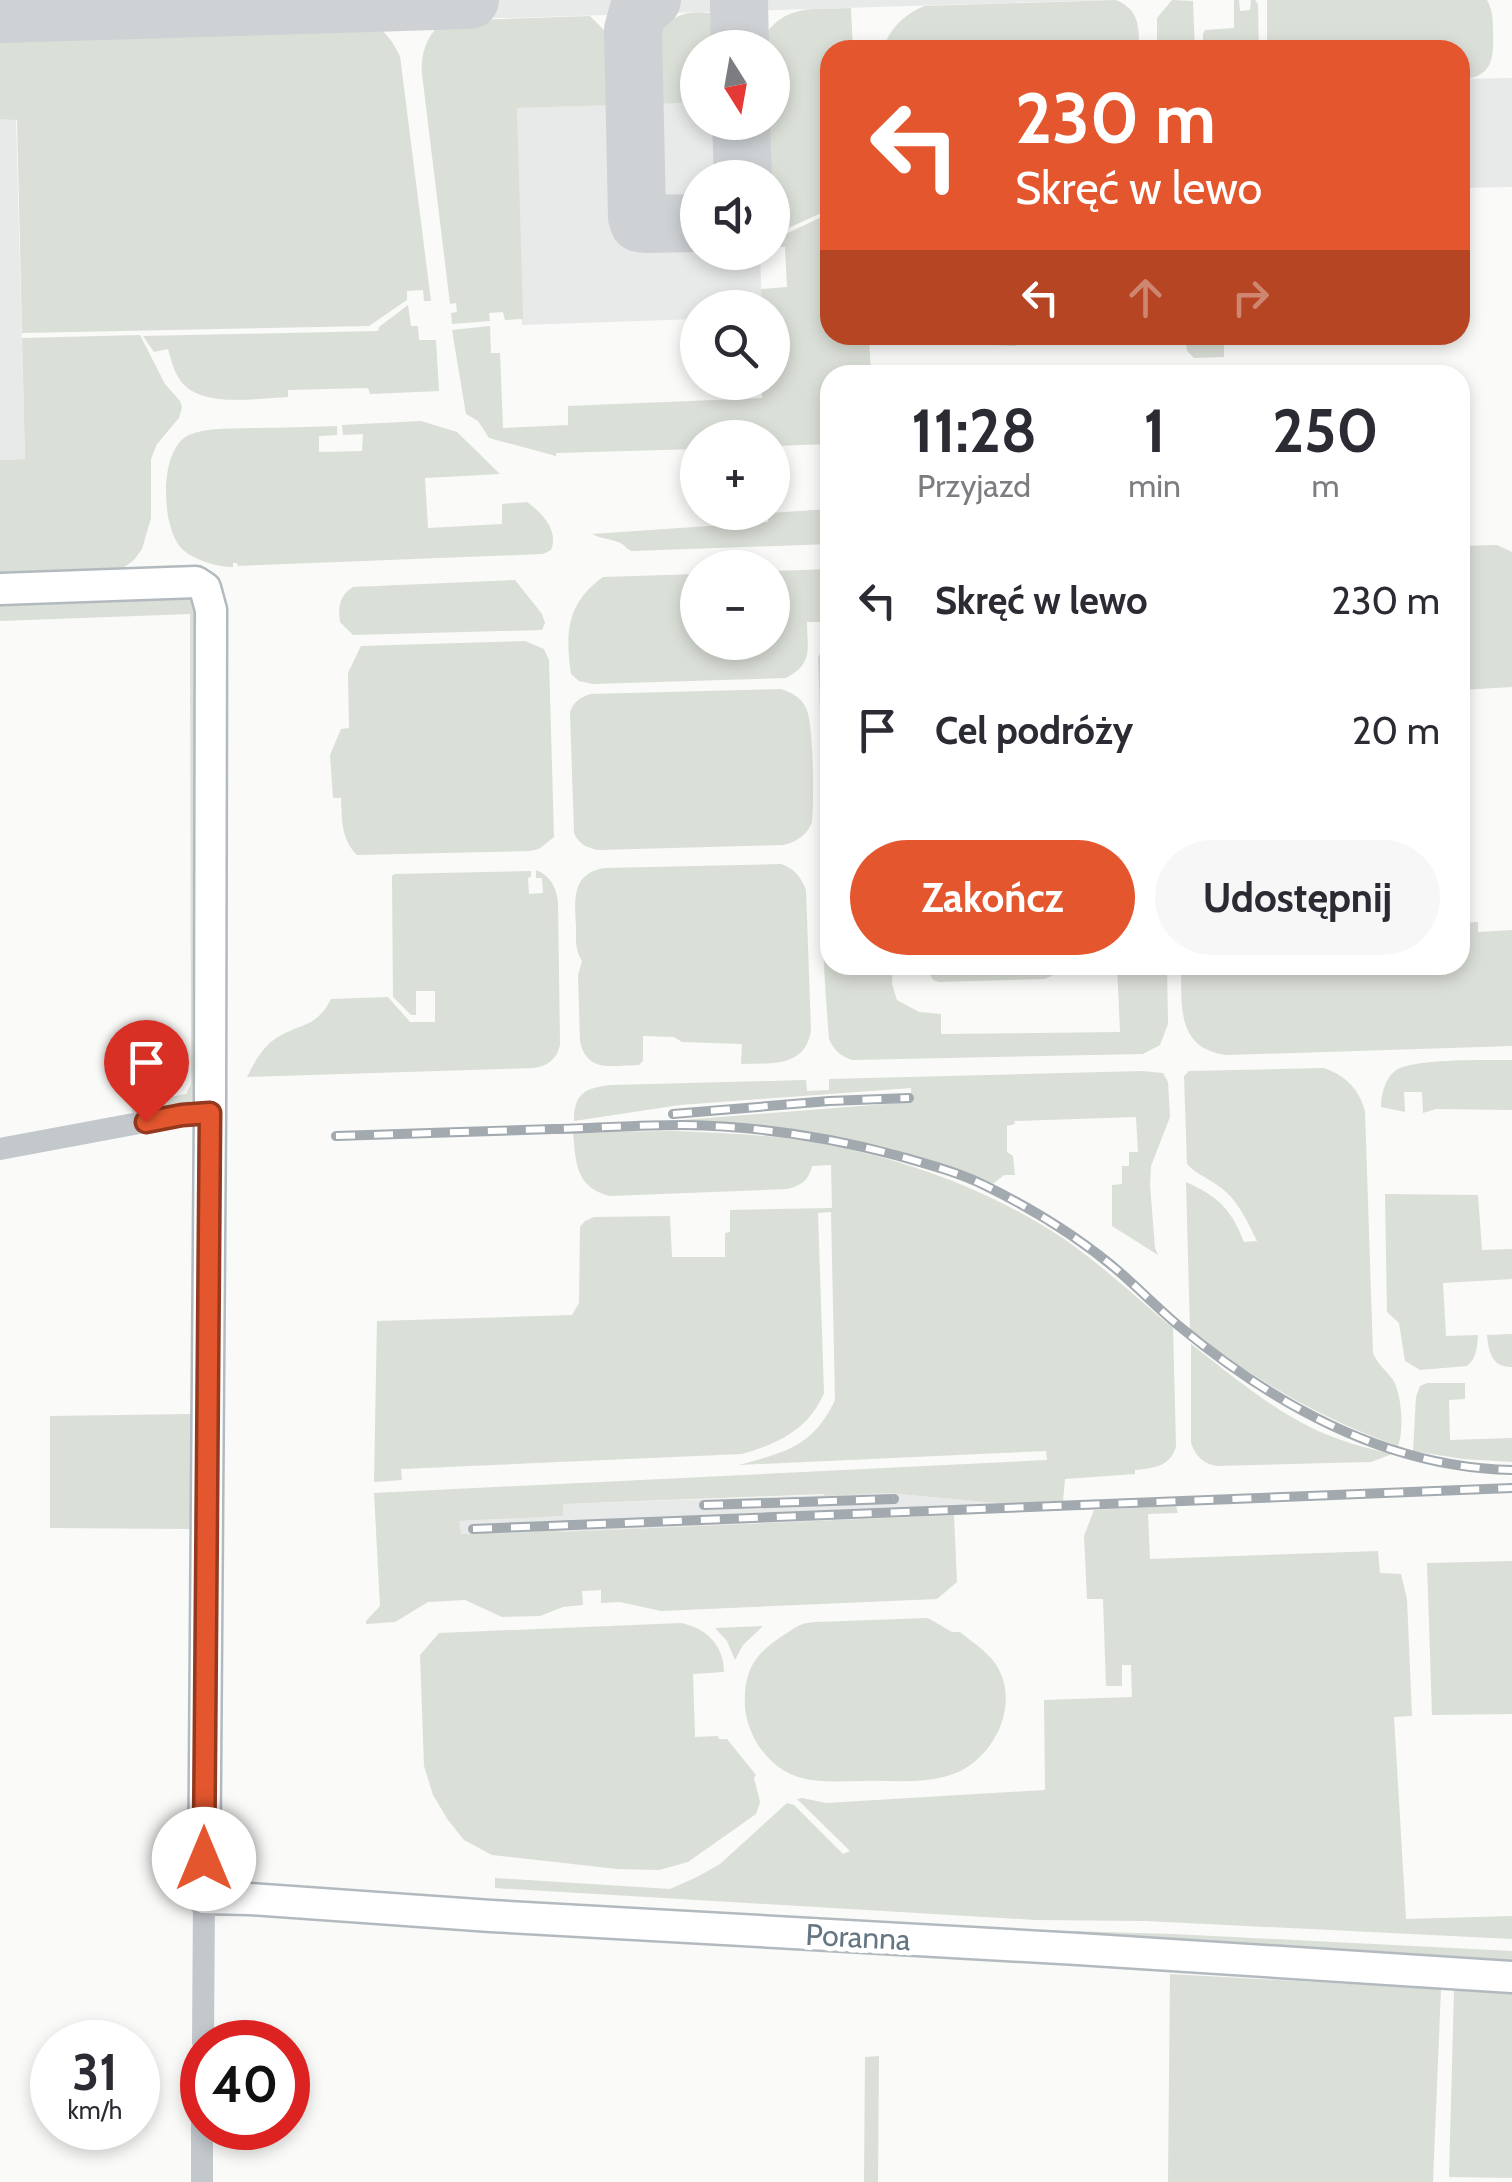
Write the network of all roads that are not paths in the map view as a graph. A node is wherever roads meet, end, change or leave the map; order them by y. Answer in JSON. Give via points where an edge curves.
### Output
{"nodes":[{"id":1,"x":0,"y":589,"type":"edge"},
{"id":2,"x":210,"y":1113,"type":"junction"},
{"id":3,"x":0,"y":1149,"type":"edge"},
{"id":4,"x":204,"y":1898,"type":"junction"},
{"id":5,"x":1512,"y":1977,"type":"edge"},
{"id":6,"x":202,"y":2020,"type":"edge"},
{"id":7,"x":202,"y":2150,"type":"edge"},
{"id":8,"x":202,"y":2182,"type":"edge"}],
"edges":[{"from":1,"to":2,"type":"street","via":[[186,581],[202,585],[209,597]]},
{"from":2,"to":3,"type":"street"},
{"from":2,"to":4,"type":"street"},
{"from":4,"to":5,"type":"street","name":"Poranna"},
{"from":4,"to":6,"type":"street"},
{"from":7,"to":8,"type":"street"}]}
